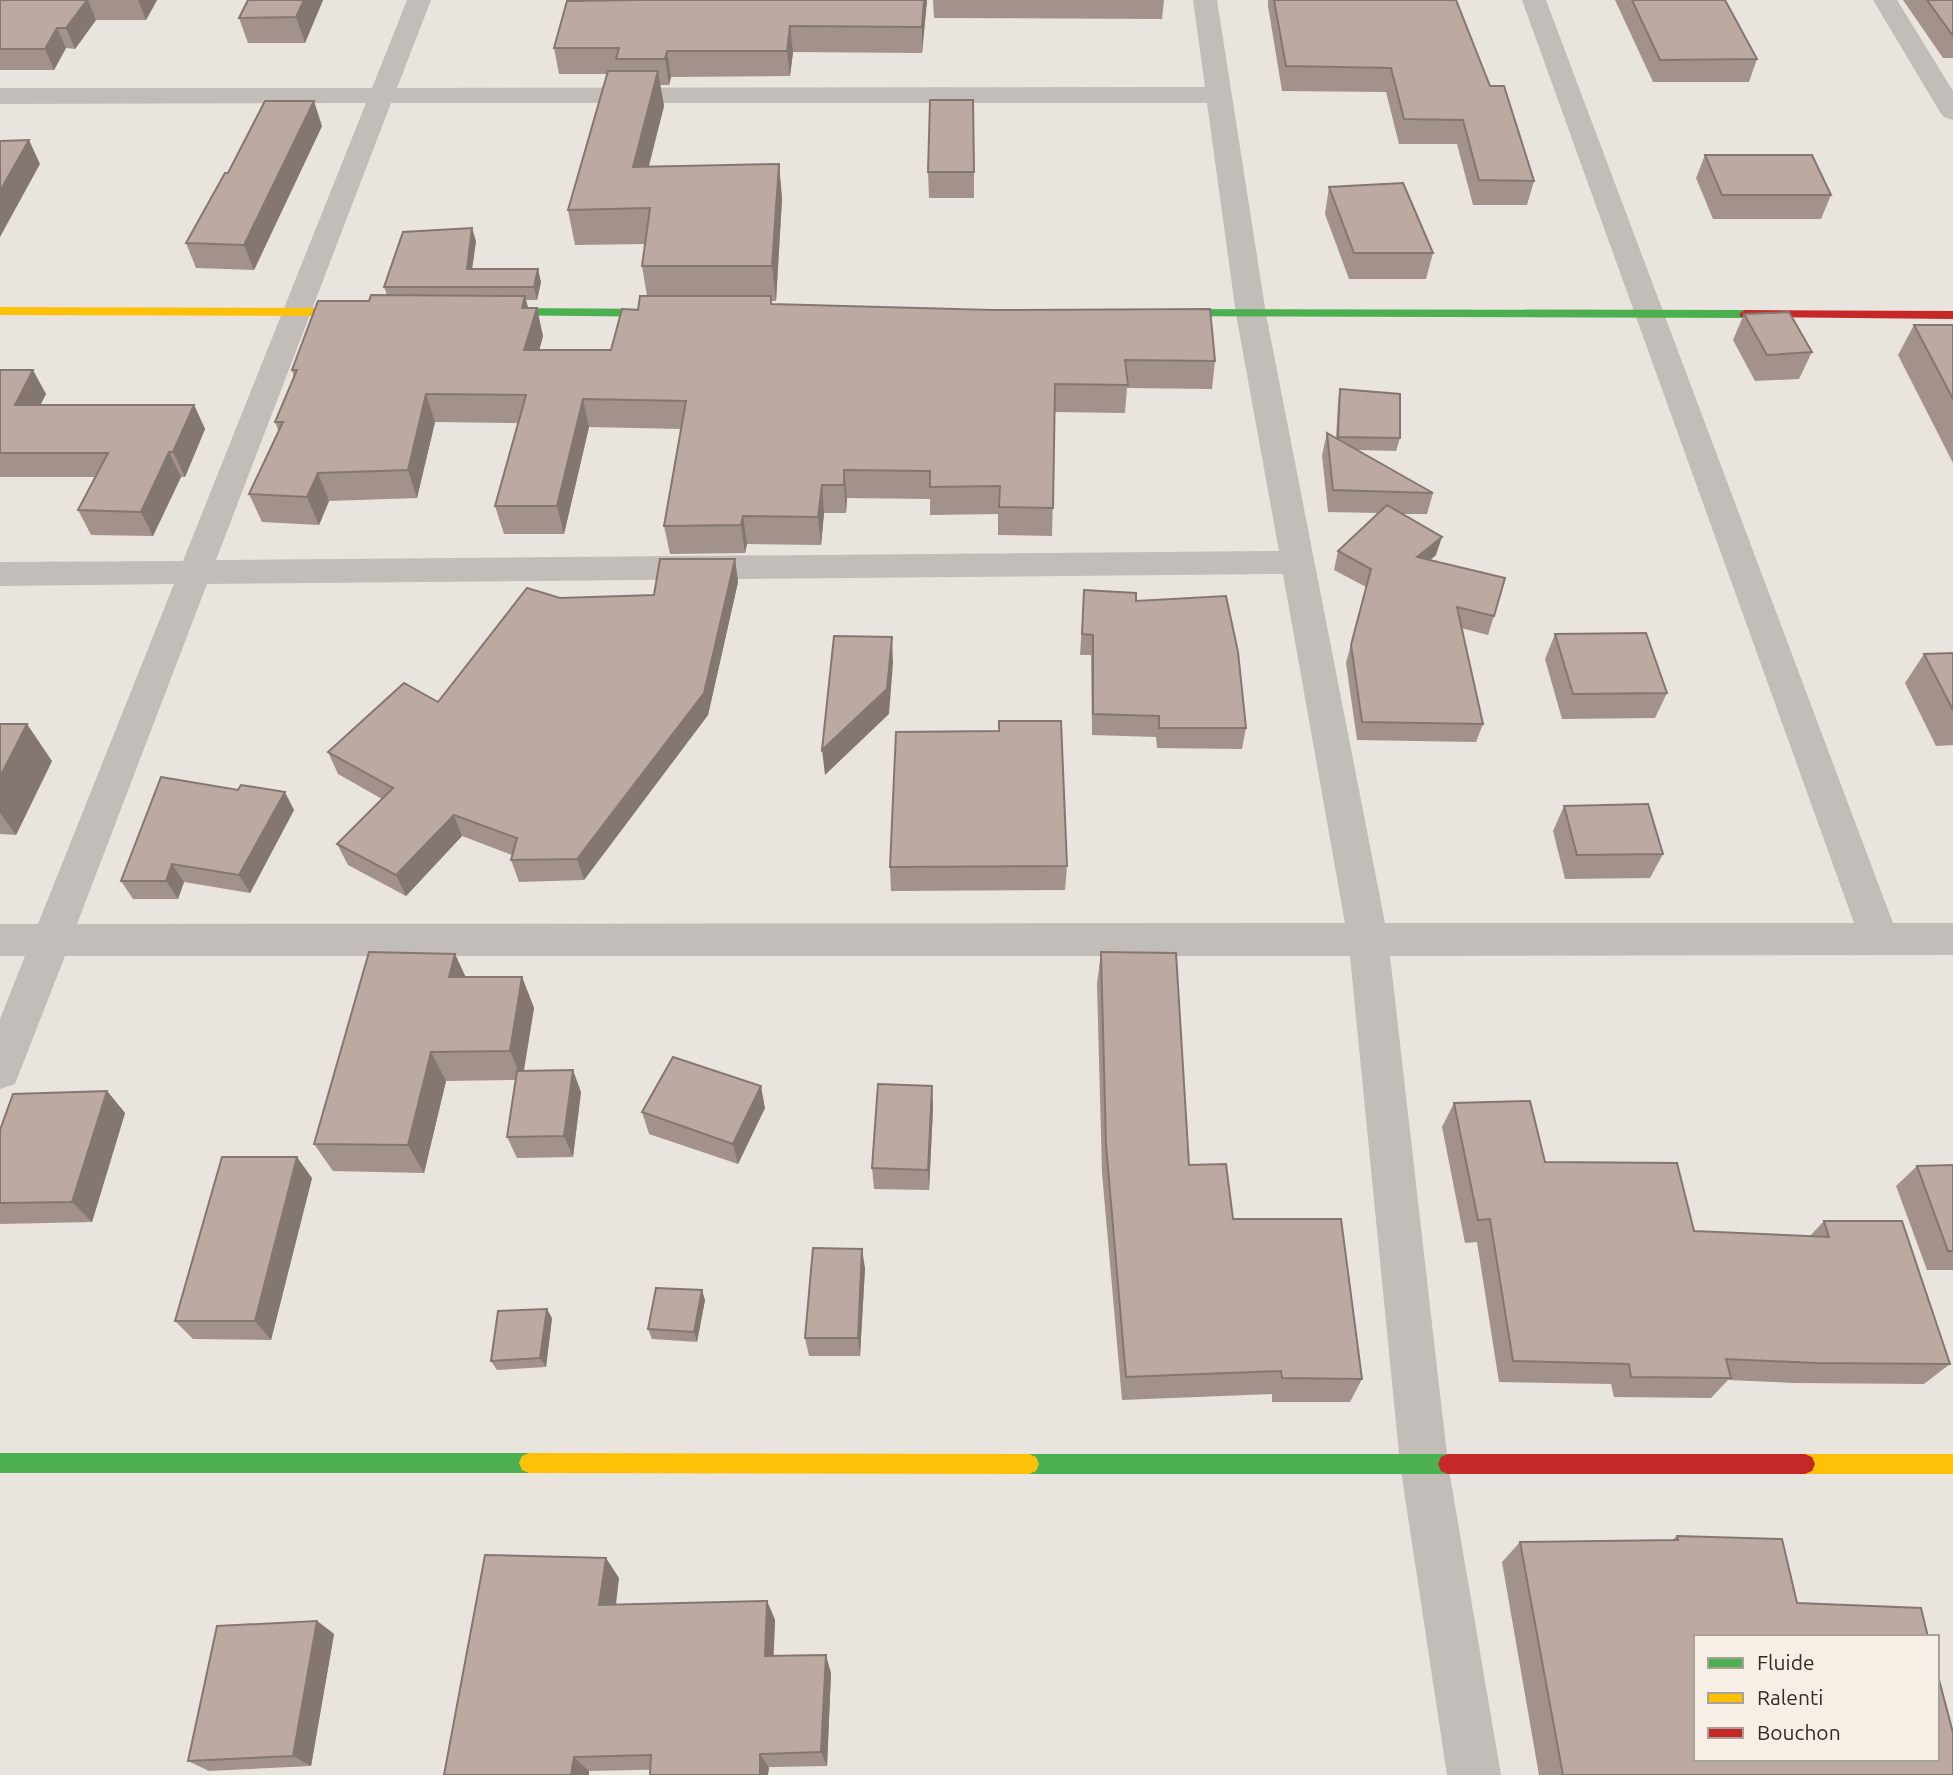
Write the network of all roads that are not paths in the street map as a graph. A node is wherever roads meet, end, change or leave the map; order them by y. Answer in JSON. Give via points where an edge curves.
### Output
{"nodes":[{"id":1,"x":419,"y":0,"type":"edge"},
{"id":2,"x":1205,"y":0,"type":"edge"},
{"id":3,"x":1534,"y":0,"type":"edge"},
{"id":4,"x":1885,"y":0,"type":"edge"},
{"id":5,"x":1219,"y":95,"type":"junction"},
{"id":6,"x":0,"y":96,"type":"edge"},
{"id":7,"x":382,"y":96,"type":"junction"},
{"id":8,"x":1950,"y":102,"type":"edge"},
{"id":9,"x":0,"y":311,"type":"edge"},
{"id":10,"x":297,"y":312,"type":"junction"},
{"id":11,"x":380,"y":312,"type":"edge"},
{"id":12,"x":463,"y":312,"type":"edge"},
{"id":13,"x":684,"y":313,"type":"edge"},
{"id":14,"x":1141,"y":313,"type":"edge"},
{"id":15,"x":1251,"y":313,"type":"junction"},
{"id":16,"x":1649,"y":314,"type":"junction"},
{"id":17,"x":1953,"y":315,"type":"edge"},
{"id":18,"x":1296,"y":562,"type":"junction"},
{"id":19,"x":196,"y":572,"type":"junction"},
{"id":20,"x":0,"y":574,"type":"edge"},
{"id":21,"x":1368,"y":939,"type":"junction"},
{"id":22,"x":1879,"y":939,"type":"junction"},
{"id":23,"x":1953,"y":939,"type":"edge"},
{"id":24,"x":0,"y":940,"type":"edge"},
{"id":25,"x":52,"y":940,"type":"junction"},
{"id":26,"x":0,"y":1071,"type":"edge"},
{"id":27,"x":0,"y":1463,"type":"edge"},
{"id":28,"x":1424,"y":1464,"type":"junction"},
{"id":29,"x":1953,"y":1464,"type":"edge"},
{"id":30,"x":1474,"y":1775,"type":"edge"}],
"edges":[{"from":1,"to":7,"type":"street"},
{"from":2,"to":5,"type":"street"},
{"from":3,"to":16,"type":"street"},
{"from":4,"to":8,"type":"street"},
{"from":5,"to":7,"type":"street"},
{"from":5,"to":15,"type":"street"},
{"from":6,"to":7,"type":"street"},
{"from":7,"to":10,"type":"street"},
{"from":9,"to":10,"type":"street"},
{"from":10,"to":11,"type":"street"},
{"from":10,"to":19,"type":"street"},
{"from":12,"to":13,"type":"street"},
{"from":14,"to":15,"type":"street"},
{"from":15,"to":16,"type":"street"},
{"from":15,"to":18,"type":"street"},
{"from":16,"to":17,"type":"street"},
{"from":16,"to":22,"type":"street"},
{"from":18,"to":19,"type":"street"},
{"from":18,"to":21,"type":"street"},
{"from":19,"to":20,"type":"street"},
{"from":19,"to":25,"type":"street"},
{"from":21,"to":22,"type":"street"},
{"from":21,"to":25,"type":"street"},
{"from":21,"to":28,"type":"street"},
{"from":22,"to":23,"type":"street"},
{"from":24,"to":25,"type":"street"},
{"from":25,"to":26,"type":"street"},
{"from":27,"to":28,"type":"street"},
{"from":28,"to":29,"type":"street"},
{"from":28,"to":30,"type":"street"}]}
